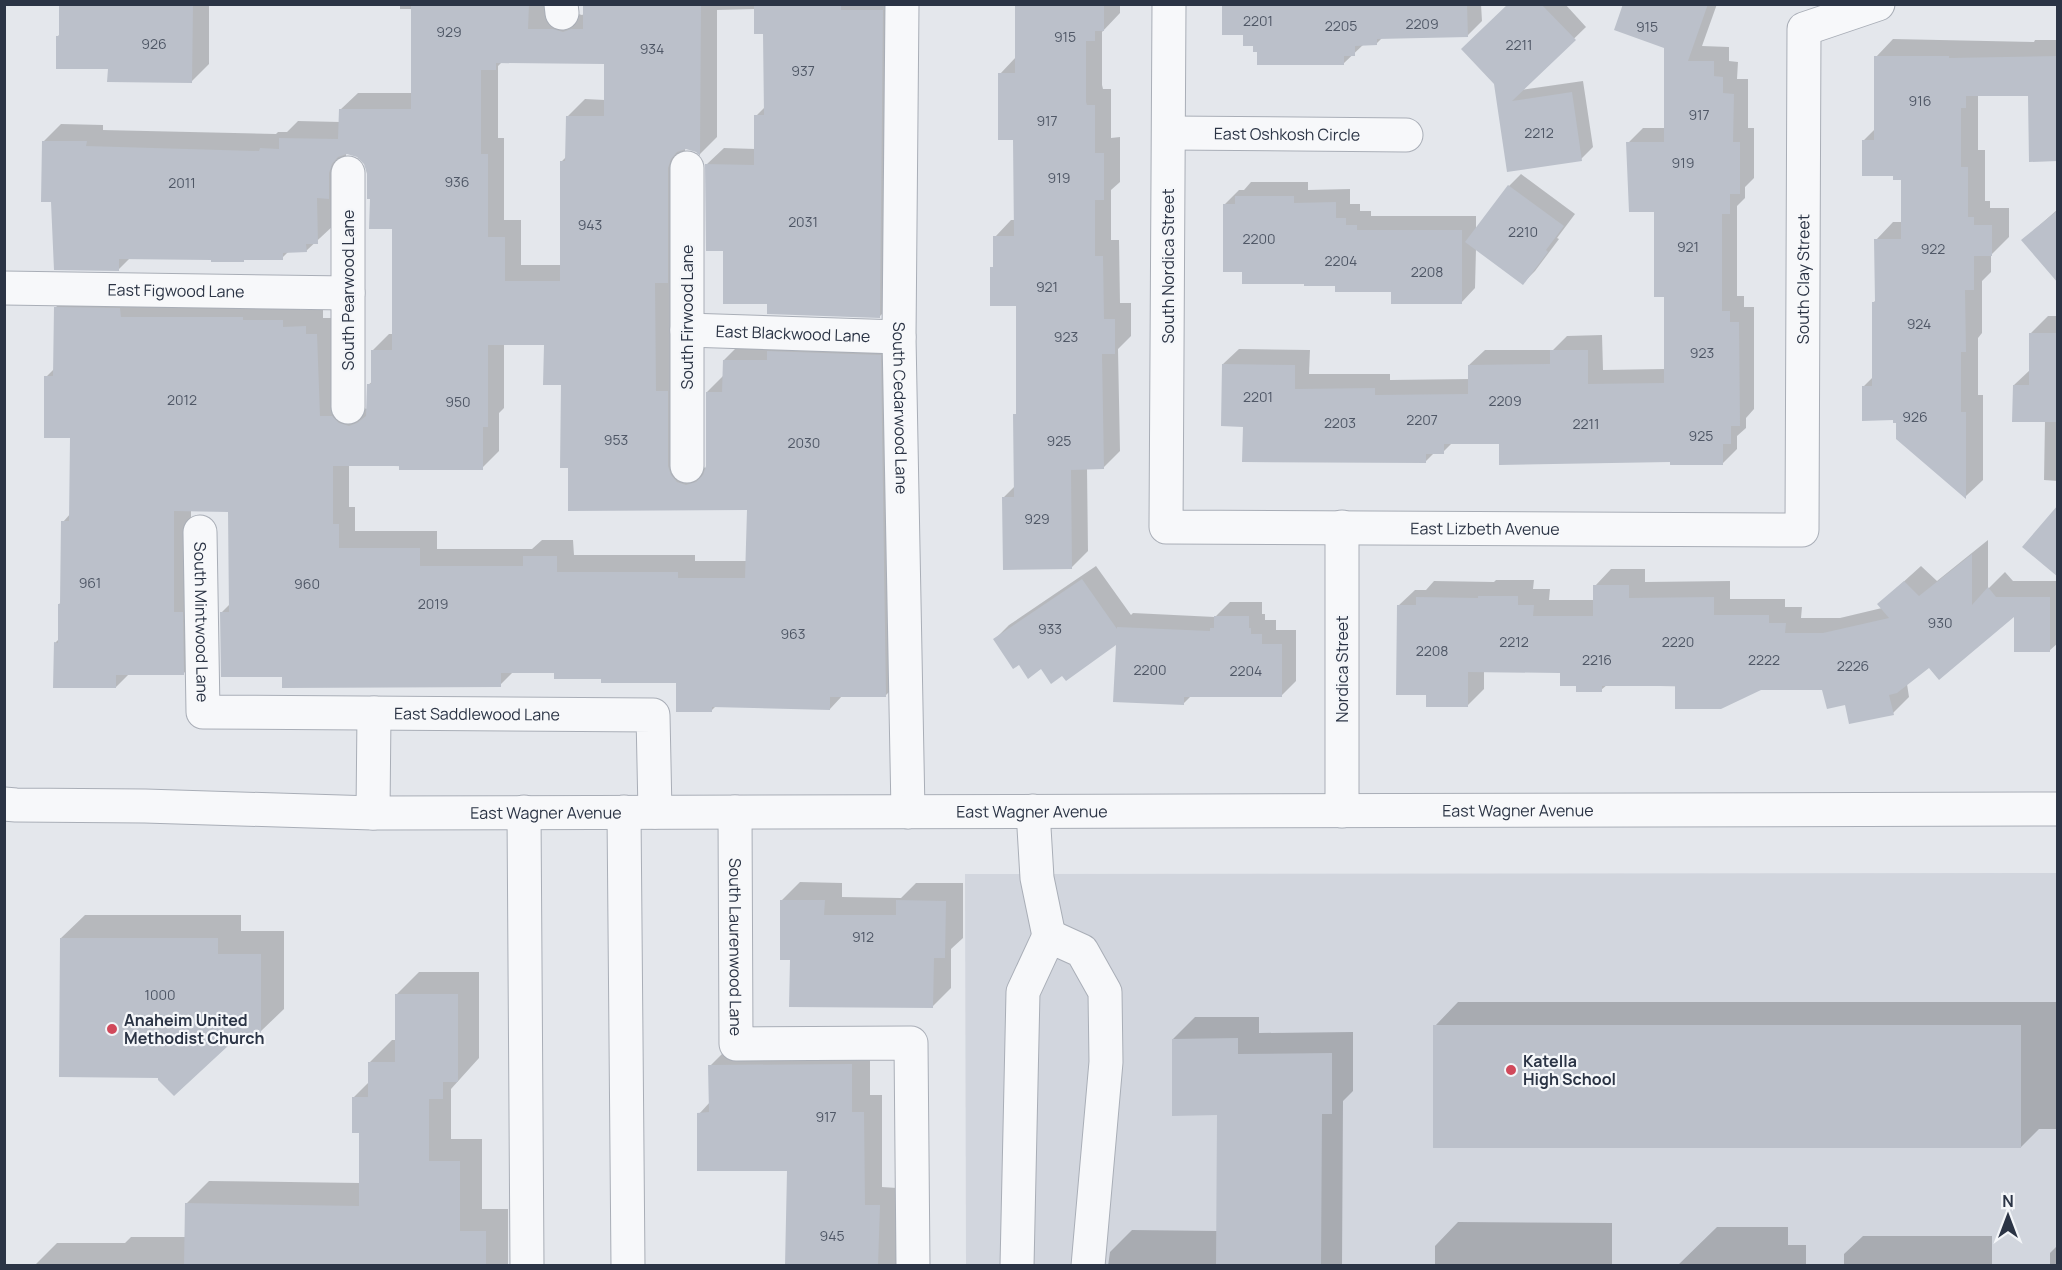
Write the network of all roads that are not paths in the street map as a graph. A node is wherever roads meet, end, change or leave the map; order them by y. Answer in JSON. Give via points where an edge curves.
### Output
{"nodes":[{"id":1,"x":902,"y":4,"type":"edge"},
{"id":2,"x":1169,"y":4,"type":"edge"},
{"id":3,"x":1878,"y":4,"type":"edge"},
{"id":4,"x":1169,"y":133,"type":"junction"},
{"id":5,"x":1406,"y":135,"type":"dead end"},
{"id":6,"x":687,"y":168,"type":"dead end"},
{"id":7,"x":348,"y":173,"type":"dead end"},
{"id":8,"x":4,"y":288,"type":"edge"},
{"id":9,"x":348,"y":293,"type":"junction"},
{"id":10,"x":687,"y":330,"type":"junction"},
{"id":11,"x":899,"y":337,"type":"junction"},
{"id":12,"x":348,"y":407,"type":"dead end"},
{"id":13,"x":687,"y":466,"type":"dead end"},
{"id":14,"x":1166,"y":526,"type":"joint"},
{"id":15,"x":1342,"y":527,"type":"junction"},
{"id":16,"x":1802,"y":530,"type":"joint"},
{"id":17,"x":200,"y":532,"type":"dead end"},
{"id":18,"x":203,"y":712,"type":"joint"},
{"id":19,"x":374,"y":713,"type":"junction"},
{"id":20,"x":4,"y":804,"type":"edge"},
{"id":21,"x":2058,"y":809,"type":"edge"},
{"id":22,"x":1033,"y":811,"type":"junction"},
{"id":23,"x":1342,"y":811,"type":"junction"},
{"id":24,"x":524,"y":812,"type":"junction"},
{"id":25,"x":639,"y":812,"type":"junction"},
{"id":26,"x":735,"y":812,"type":"junction"},
{"id":27,"x":908,"y":812,"type":"junction"},
{"id":28,"x":373,"y":813,"type":"junction"},
{"id":29,"x":1049,"y":936,"type":"junction"},
{"id":30,"x":526,"y":1266,"type":"edge"},
{"id":31,"x":628,"y":1266,"type":"edge"},
{"id":32,"x":913,"y":1266,"type":"edge"},
{"id":33,"x":1017,"y":1266,"type":"edge"},
{"id":34,"x":1088,"y":1266,"type":"edge"}],
"edges":[{"from":1,"to":11,"type":"street","name":"South Cedarwood Lane"},
{"from":2,"to":4,"type":"street","name":"South Nordica Street"},
{"from":3,"to":16,"type":"street","name":"South Clay Street","via":[[1804,29]]},
{"from":4,"to":5,"type":"street","name":"East Oshkosh Circle"},
{"from":4,"to":14,"type":"street","name":"South Nordica Street"},
{"from":6,"to":10,"type":"street","name":"South Firwood Lane"},
{"from":7,"to":9,"type":"street","name":"South Pearwood Lane"},
{"from":8,"to":9,"type":"street","name":"East Figwood Lane"},
{"from":9,"to":12,"type":"street","name":"South Pearwood Lane"},
{"from":10,"to":11,"type":"street","name":"East Blackwood Lane"},
{"from":10,"to":13,"type":"street","name":"South Firwood Lane"},
{"from":11,"to":27,"type":"street","name":"South Cedarwood Lane"},
{"from":14,"to":15,"type":"street","name":"East Lizbeth Avenue"},
{"from":15,"to":16,"type":"street","name":"East Lizbeth Avenue"},
{"from":15,"to":23,"type":"street","name":"Nordica Street"},
{"from":17,"to":18,"type":"street","name":"South Mintwood Lane"},
{"from":18,"to":19,"type":"street","name":"East Saddlewood Lane"},
{"from":19,"to":25,"type":"street","name":"East Saddlewood Lane","via":[[653,715]]},
{"from":19,"to":28,"type":"street"},
{"from":20,"to":28,"type":"street","name":"East Wagner Avenue"},
{"from":21,"to":23,"type":"street","name":"East Wagner Avenue"},
{"from":22,"to":23,"type":"street","name":"East Wagner Avenue"},
{"from":22,"to":27,"type":"street","name":"East Wagner Avenue"},
{"from":22,"to":29,"type":"street","via":[[1037,878]]},
{"from":24,"to":25,"type":"street","name":"East Wagner Avenue"},
{"from":24,"to":28,"type":"street","name":"East Wagner Avenue"},
{"from":24,"to":30,"type":"street"},
{"from":25,"to":26,"type":"street","name":"East Wagner Avenue"},
{"from":25,"to":31,"type":"street"},
{"from":26,"to":27,"type":"street","name":"East Wagner Avenue"},
{"from":26,"to":32,"type":"street","name":"South Laurenwood Lane","via":[[736,1044],[911,1043]]},
{"from":29,"to":33,"type":"street","via":[[1023,992]]},
{"from":29,"to":34,"type":"street","via":[[1082,951],[1105,992],[1106,1062]]}]}
